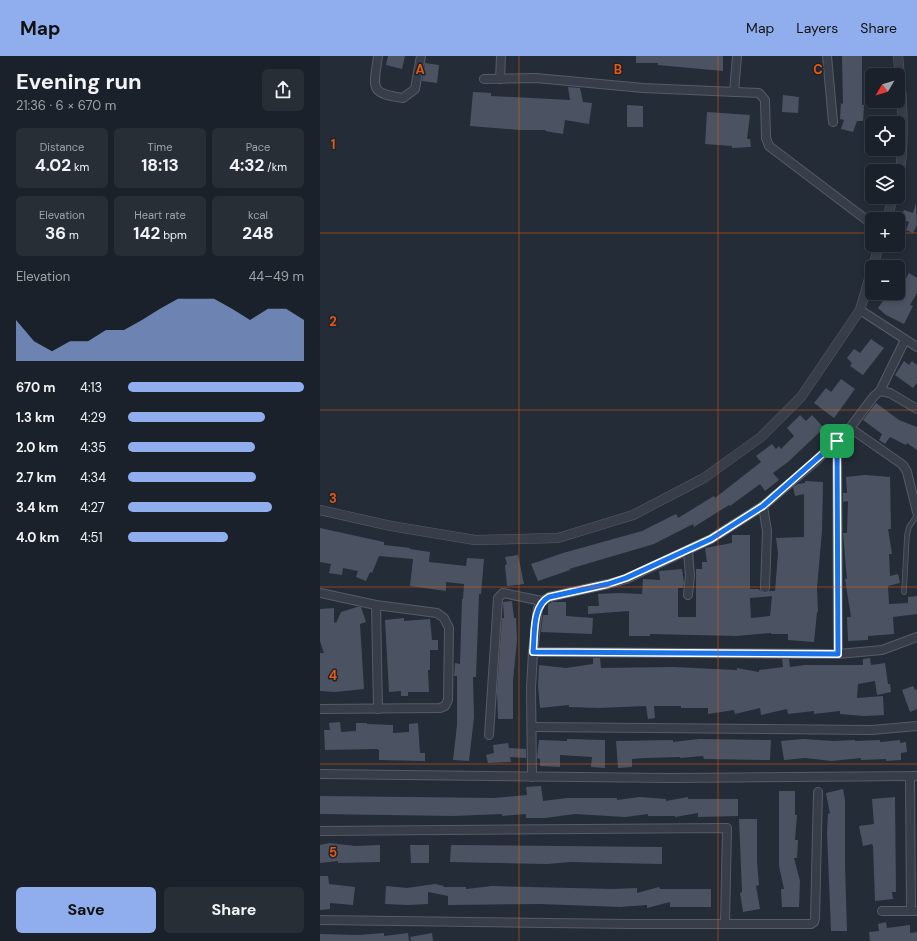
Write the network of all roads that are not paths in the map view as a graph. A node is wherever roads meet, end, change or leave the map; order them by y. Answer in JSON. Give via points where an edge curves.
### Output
{"nodes":[{"id":1,"x":378,"y":56,"type":"edge"},
{"id":2,"x":421,"y":56,"type":"edge"},
{"id":3,"x":501,"y":56,"type":"edge"},
{"id":4,"x":737,"y":56,"type":"edge"},
{"id":5,"x":827,"y":56,"type":"edge"},
{"id":6,"x":898,"y":56,"type":"edge"},
{"id":7,"x":500,"y":78,"type":"junction"},
{"id":8,"x":484,"y":79,"type":"dead end"},
{"id":9,"x":734,"y":92,"type":"junction"},
{"id":10,"x":833,"y":122,"type":"dead end"},
{"id":11,"x":900,"y":164,"type":"edge"},
{"id":12,"x":865,"y":219,"type":"edge"},
{"id":13,"x":865,"y":292,"type":"edge"},
{"id":14,"x":860,"y":310,"type":"junction"},
{"id":15,"x":905,"y":340,"type":"junction"},
{"id":16,"x":917,"y":347,"type":"edge"},
{"id":17,"x":880,"y":391,"type":"junction"},
{"id":18,"x":917,"y":409,"type":"edge"},
{"id":19,"x":850,"y":428,"type":"junction"},
{"id":20,"x":837,"y":441,"type":"junction"},
{"id":21,"x":763,"y":506,"type":"junction"},
{"id":22,"x":320,"y":510,"type":"edge"},
{"id":23,"x":917,"y":513,"type":"edge"},
{"id":24,"x":688,"y":551,"type":"junction"},
{"id":25,"x":765,"y":588,"type":"dead end"},
{"id":26,"x":904,"y":592,"type":"dead end"},
{"id":27,"x":320,"y":593,"type":"edge"},
{"id":28,"x":688,"y":595,"type":"dead end"},
{"id":29,"x":542,"y":601,"type":"junction"},
{"id":30,"x":376,"y":605,"type":"junction"},
{"id":31,"x":917,"y":637,"type":"edge"},
{"id":32,"x":533,"y":652,"type":"junction"},
{"id":33,"x":838,"y":654,"type":"junction"},
{"id":34,"x":320,"y":709,"type":"edge"},
{"id":35,"x":378,"y":709,"type":"junction"},
{"id":36,"x":917,"y":726,"type":"edge"},
{"id":37,"x":533,"y":727,"type":"junction"},
{"id":38,"x":489,"y":735,"type":"dead end"},
{"id":39,"x":320,"y":774,"type":"edge"},
{"id":40,"x":532,"y":777,"type":"junction"},
{"id":41,"x":913,"y":777,"type":"edge"},
{"id":42,"x":818,"y":792,"type":"dead end"},
{"id":43,"x":320,"y":831,"type":"edge"},
{"id":44,"x":882,"y":911,"type":"dead end"},
{"id":45,"x":914,"y":911,"type":"edge"},
{"id":46,"x":320,"y":920,"type":"edge"},
{"id":47,"x":725,"y":924,"type":"junction"}],
"edges":[{"from":1,"to":2,"type":"street","via":[[375,84],[378,91],[383,95],[403,98],[415,89]]},
{"from":3,"to":7,"type":"street"},
{"from":4,"to":9,"type":"street"},
{"from":5,"to":10,"type":"street"},
{"from":6,"to":11,"type":"street","via":[[902,91]]},
{"from":7,"to":8,"type":"street"},
{"from":7,"to":9,"type":"street","via":[[536,78],[643,88]]},
{"from":9,"to":12,"type":"street","via":[[756,92],[763,96],[766,138],[769,146]]},
{"from":13,"to":14,"type":"street"},
{"from":14,"to":15,"type":"street"},
{"from":14,"to":22,"type":"street","via":[[801,397],[761,437],[704,478],[633,516],[558,538],[475,540],[391,526]]},
{"from":15,"to":16,"type":"street"},
{"from":15,"to":17,"type":"street"},
{"from":17,"to":18,"type":"street","via":[[890,393]]},
{"from":17,"to":19,"type":"street"},
{"from":19,"to":20,"type":"street"},
{"from":19,"to":23,"type":"street","via":[[903,465]]},
{"from":20,"to":21,"type":"street"},
{"from":20,"to":33,"type":"street"},
{"from":21,"to":24,"type":"street"},
{"from":21,"to":25,"type":"street","via":[[767,531]]},
{"from":23,"to":26,"type":"lane","via":[[907,535]]},
{"from":24,"to":28,"type":"street"},
{"from":24,"to":29,"type":"street","via":[[626,578],[549,597]]},
{"from":27,"to":30,"type":"street"},
{"from":29,"to":32,"type":"street","via":[[538,608]]},
{"from":29,"to":38,"type":"street","via":[[502,593],[498,598]]},
{"from":30,"to":35,"type":"street"},
{"from":30,"to":35,"type":"street","via":[[437,613],[444,618],[449,628],[448,700],[445,706]]},
{"from":31,"to":33,"type":"street","via":[[882,650]]},
{"from":32,"to":33,"type":"street"},
{"from":32,"to":37,"type":"street"},
{"from":34,"to":35,"type":"street"},
{"from":36,"to":37,"type":"street","via":[[872,730]]},
{"from":37,"to":40,"type":"street"},
{"from":39,"to":40,"type":"street"},
{"from":40,"to":41,"type":"street"},
{"from":41,"to":45,"type":"street"},
{"from":42,"to":47,"type":"street","via":[[814,922]]},
{"from":43,"to":47,"type":"street","via":[[727,828]]},
{"from":44,"to":45,"type":"street"},
{"from":46,"to":47,"type":"street"}]}
